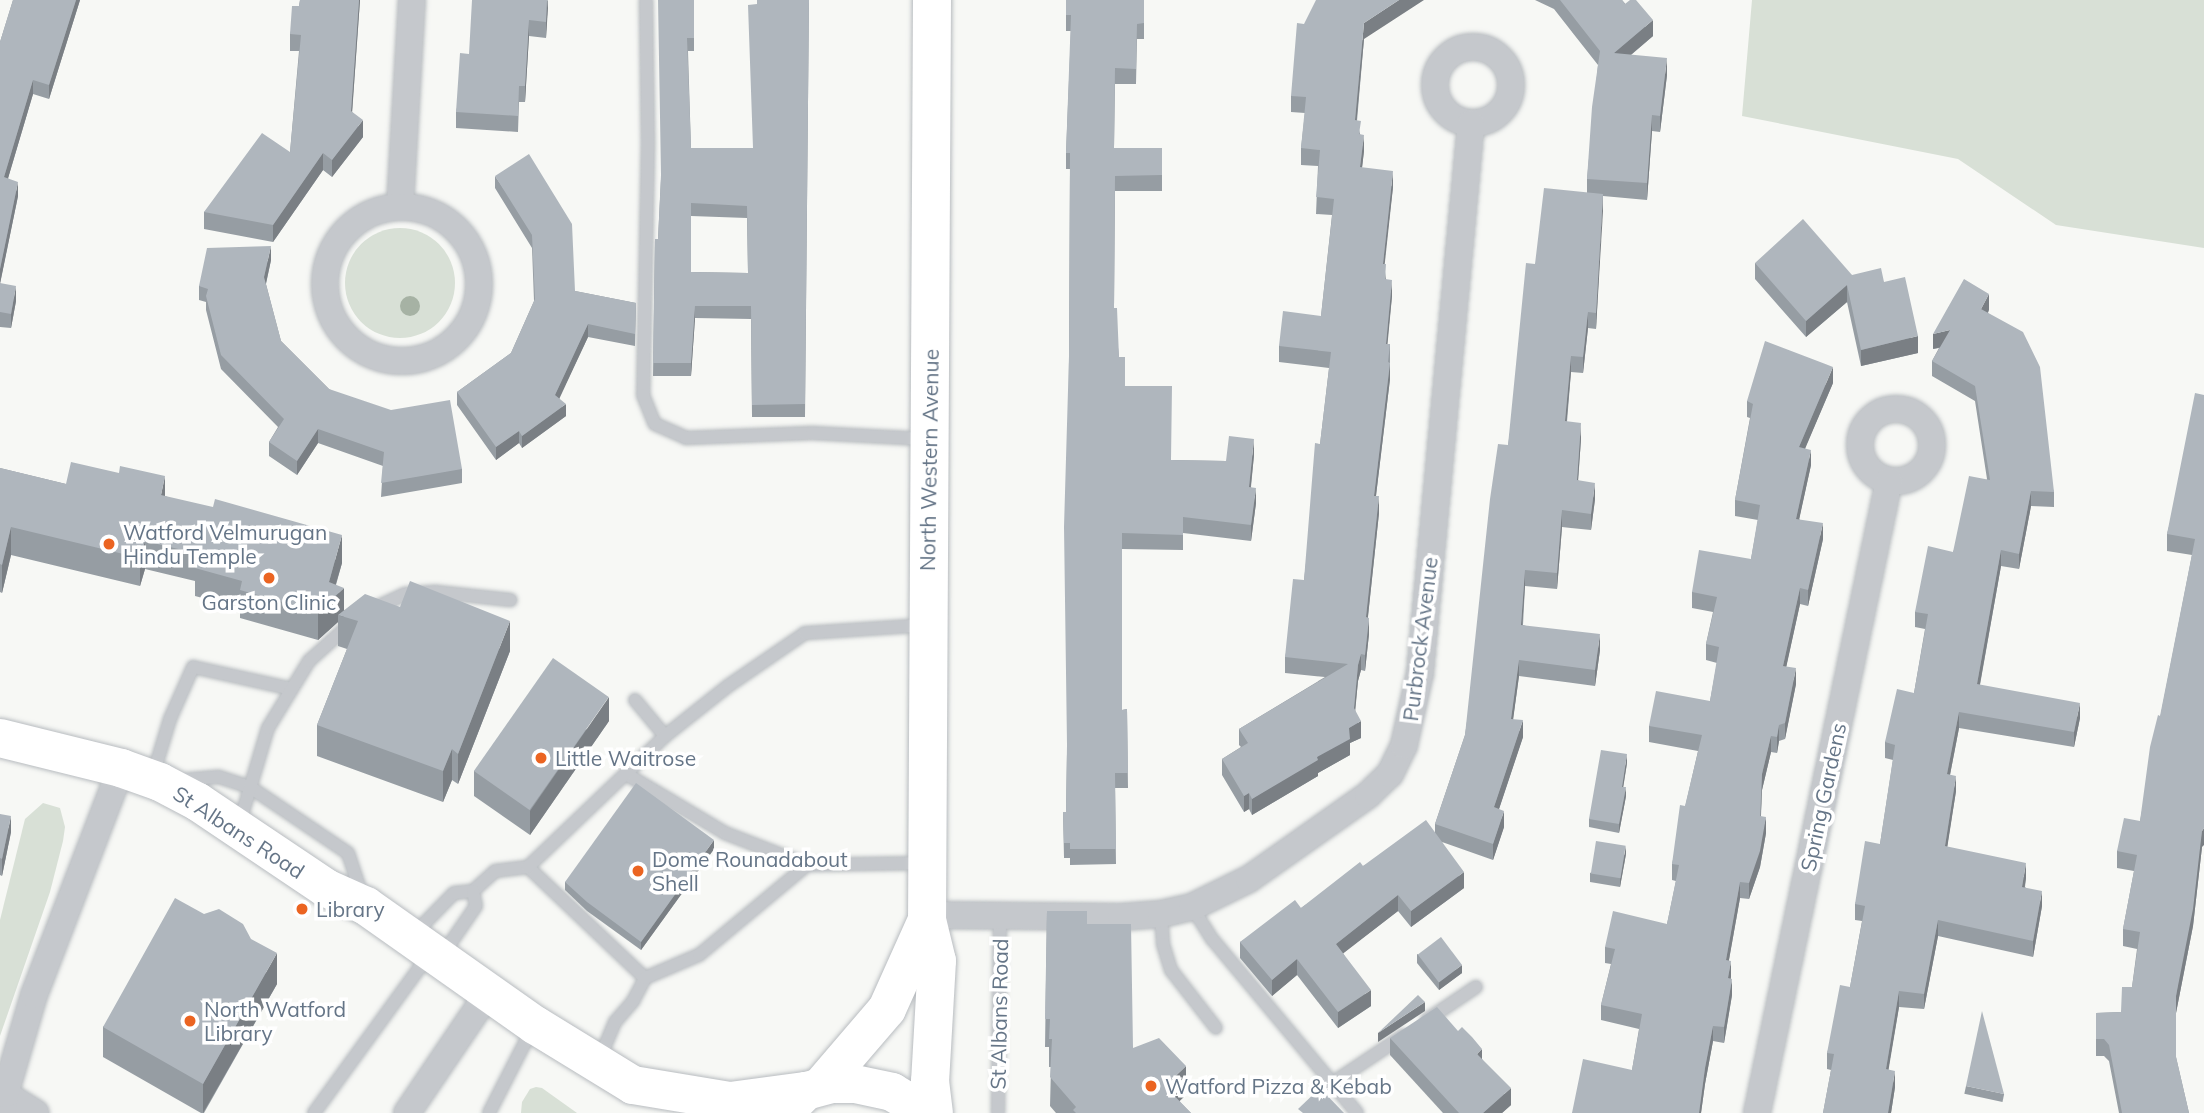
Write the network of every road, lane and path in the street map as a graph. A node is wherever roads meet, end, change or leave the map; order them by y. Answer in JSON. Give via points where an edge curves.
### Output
{"nodes":[{"id":1,"x":412,"y":0,"type":"edge"},
{"id":2,"x":646,"y":0,"type":"edge"},
{"id":3,"x":932,"y":0,"type":"edge"},
{"id":4,"x":1471,"y":123,"type":"dead end"},
{"id":5,"x":400,"y":206,"type":"junction"},
{"id":6,"x":930,"y":439,"type":"junction"},
{"id":7,"x":1889,"y":481,"type":"dead end"},
{"id":8,"x":511,"y":600,"type":"dead end"},
{"id":9,"x":928,"y":624,"type":"junction"},
{"id":10,"x":292,"y":690,"type":"junction"},
{"id":11,"x":635,"y":700,"type":"dead end"},
{"id":12,"x":665,"y":736,"type":"junction"},
{"id":13,"x":0,"y":738,"type":"edge"},
{"id":14,"x":626,"y":774,"type":"junction"},
{"id":15,"x":144,"y":776,"type":"junction"},
{"id":16,"x":250,"y":787,"type":"junction"},
{"id":17,"x":238,"y":828,"type":"junction"},
{"id":18,"x":929,"y":862,"type":"junction"},
{"id":19,"x":807,"y":865,"type":"junction"},
{"id":20,"x":528,"y":867,"type":"junction"},
{"id":21,"x":473,"y":891,"type":"junction"},
{"id":22,"x":366,"y":906,"type":"junction"},
{"id":23,"x":1192,"y":907,"type":"junction"},
{"id":24,"x":1161,"y":914,"type":"junction"},
{"id":25,"x":1000,"y":915,"type":"junction"},
{"id":26,"x":927,"y":918,"type":"junction"},
{"id":27,"x":427,"y":949,"type":"junction"},
{"id":28,"x":645,"y":978,"type":"junction"},
{"id":29,"x":1476,"y":987,"type":"dead end"},
{"id":30,"x":489,"y":992,"type":"junction"},
{"id":31,"x":535,"y":1025,"type":"junction"},
{"id":32,"x":1216,"y":1028,"type":"dead end"},
{"id":33,"x":597,"y":1064,"type":"junction"},
{"id":34,"x":1331,"y":1084,"type":"junction"},
{"id":35,"x":804,"y":1097,"type":"edge"},
{"id":36,"x":644,"y":1099,"type":"edge"},
{"id":37,"x":3,"y":1103,"type":"edge"},
{"id":38,"x":35,"y":1113,"type":"edge"},
{"id":39,"x":314,"y":1113,"type":"edge"},
{"id":40,"x":407,"y":1113,"type":"edge"},
{"id":41,"x":489,"y":1113,"type":"edge"},
{"id":42,"x":927,"y":1113,"type":"edge"},
{"id":43,"x":934,"y":1113,"type":"edge"},
{"id":44,"x":998,"y":1113,"type":"edge"},
{"id":45,"x":1357,"y":1113,"type":"edge"},
{"id":46,"x":1758,"y":1113,"type":"edge"}],
"edges":[{"from":1,"to":5,"type":"street"},
{"from":2,"to":6,"type":"lane","via":[[643,395],[655,425],[686,438],[812,433]]},
{"from":3,"to":6,"type":"main road","name":"North Western Avenue"},
{"from":4,"to":23,"type":"street","name":"Purbrock Avenue","via":[[1420,673],[1404,745],[1390,774],[1368,795],[1249,879]]},
{"from":5,"to":5,"type":"street","via":[[426,210],[450,223],[475,257],[480,284],[467,326],[448,347],[424,359],[397,361],[378,358],[354,345],[338,329],[327,304],[325,277],[339,239],[358,220]]},
{"from":6,"to":9,"type":"main road","name":"North Western Avenue"},
{"from":7,"to":46,"type":"street","name":"Spring Gardens"},
{"from":8,"to":10,"type":"lane","via":[[436,592],[405,594],[382,603],[349,624],[309,661]]},
{"from":9,"to":12,"type":"lane","via":[[805,633]]},
{"from":9,"to":18,"type":"main road","name":"North Western Avenue"},
{"from":10,"to":15,"type":"lane","via":[[193,667]]},
{"from":10,"to":16,"type":"lane","via":[[268,728]]},
{"from":11,"to":12,"type":"lane"},
{"from":12,"to":14,"type":"lane"},
{"from":13,"to":15,"type":"main road","name":"St Albans Road"},
{"from":14,"to":19,"type":"lane","via":[[725,833]]},
{"from":14,"to":20,"type":"lane"},
{"from":15,"to":16,"type":"lane","via":[[219,777]]},
{"from":15,"to":17,"type":"main road","name":"St Albans Road"},
{"from":15,"to":37,"type":"street","via":[[34,995]]},
{"from":16,"to":17,"type":"lane"},
{"from":16,"to":22,"type":"lane","via":[[348,853]]},
{"from":17,"to":22,"type":"main road","name":"St Albans Road","via":[[326,888]]},
{"from":18,"to":19,"type":"lane"},
{"from":18,"to":26,"type":"main road","name":"North Western Avenue"},
{"from":19,"to":28,"type":"lane","via":[[699,955]]},
{"from":20,"to":21,"type":"lane","via":[[495,871]]},
{"from":20,"to":28,"type":"lane"},
{"from":21,"to":27,"type":"lane","via":[[476,906]]},
{"from":21,"to":27,"type":"lane","via":[[454,893]]},
{"from":22,"to":27,"type":"main road","name":"St Albans Road"},
{"from":23,"to":24,"type":"street","name":"Purbrock Avenue"},
{"from":23,"to":34,"type":"lane","via":[[1213,940]]},
{"from":24,"to":25,"type":"street","name":"Purbrock Avenue"},
{"from":24,"to":32,"type":"lane","via":[[1171,971]]},
{"from":25,"to":26,"type":"street","name":"Purbrock Avenue"},
{"from":25,"to":44,"type":"lane","name":"St Albans Road"},
{"from":26,"to":35,"type":"main road","name":"North Western Avenue","via":[[887,1009]]},
{"from":26,"to":43,"type":"main road","name":"North Western Avenue","via":[[937,961],[930,1081]]},
{"from":27,"to":30,"type":"main road","name":"St Albans Road"},
{"from":27,"to":39,"type":"lane"},
{"from":28,"to":33,"type":"lane","via":[[615,1022]]},
{"from":29,"to":34,"type":"lane"},
{"from":30,"to":31,"type":"main road","name":"St Albans Road"},
{"from":30,"to":40,"type":"street"},
{"from":31,"to":33,"type":"main road","name":"St Albans Road"},
{"from":31,"to":41,"type":"lane"},
{"from":33,"to":36,"type":"main road","name":"St Albans Road"},
{"from":34,"to":45,"type":"lane"},
{"from":35,"to":36,"type":"main road","name":"St Albans Road"},
{"from":35,"to":42,"type":"main road","name":"St Albans Road","via":[[876,1087]]},
{"from":37,"to":38,"type":"street"}]}
